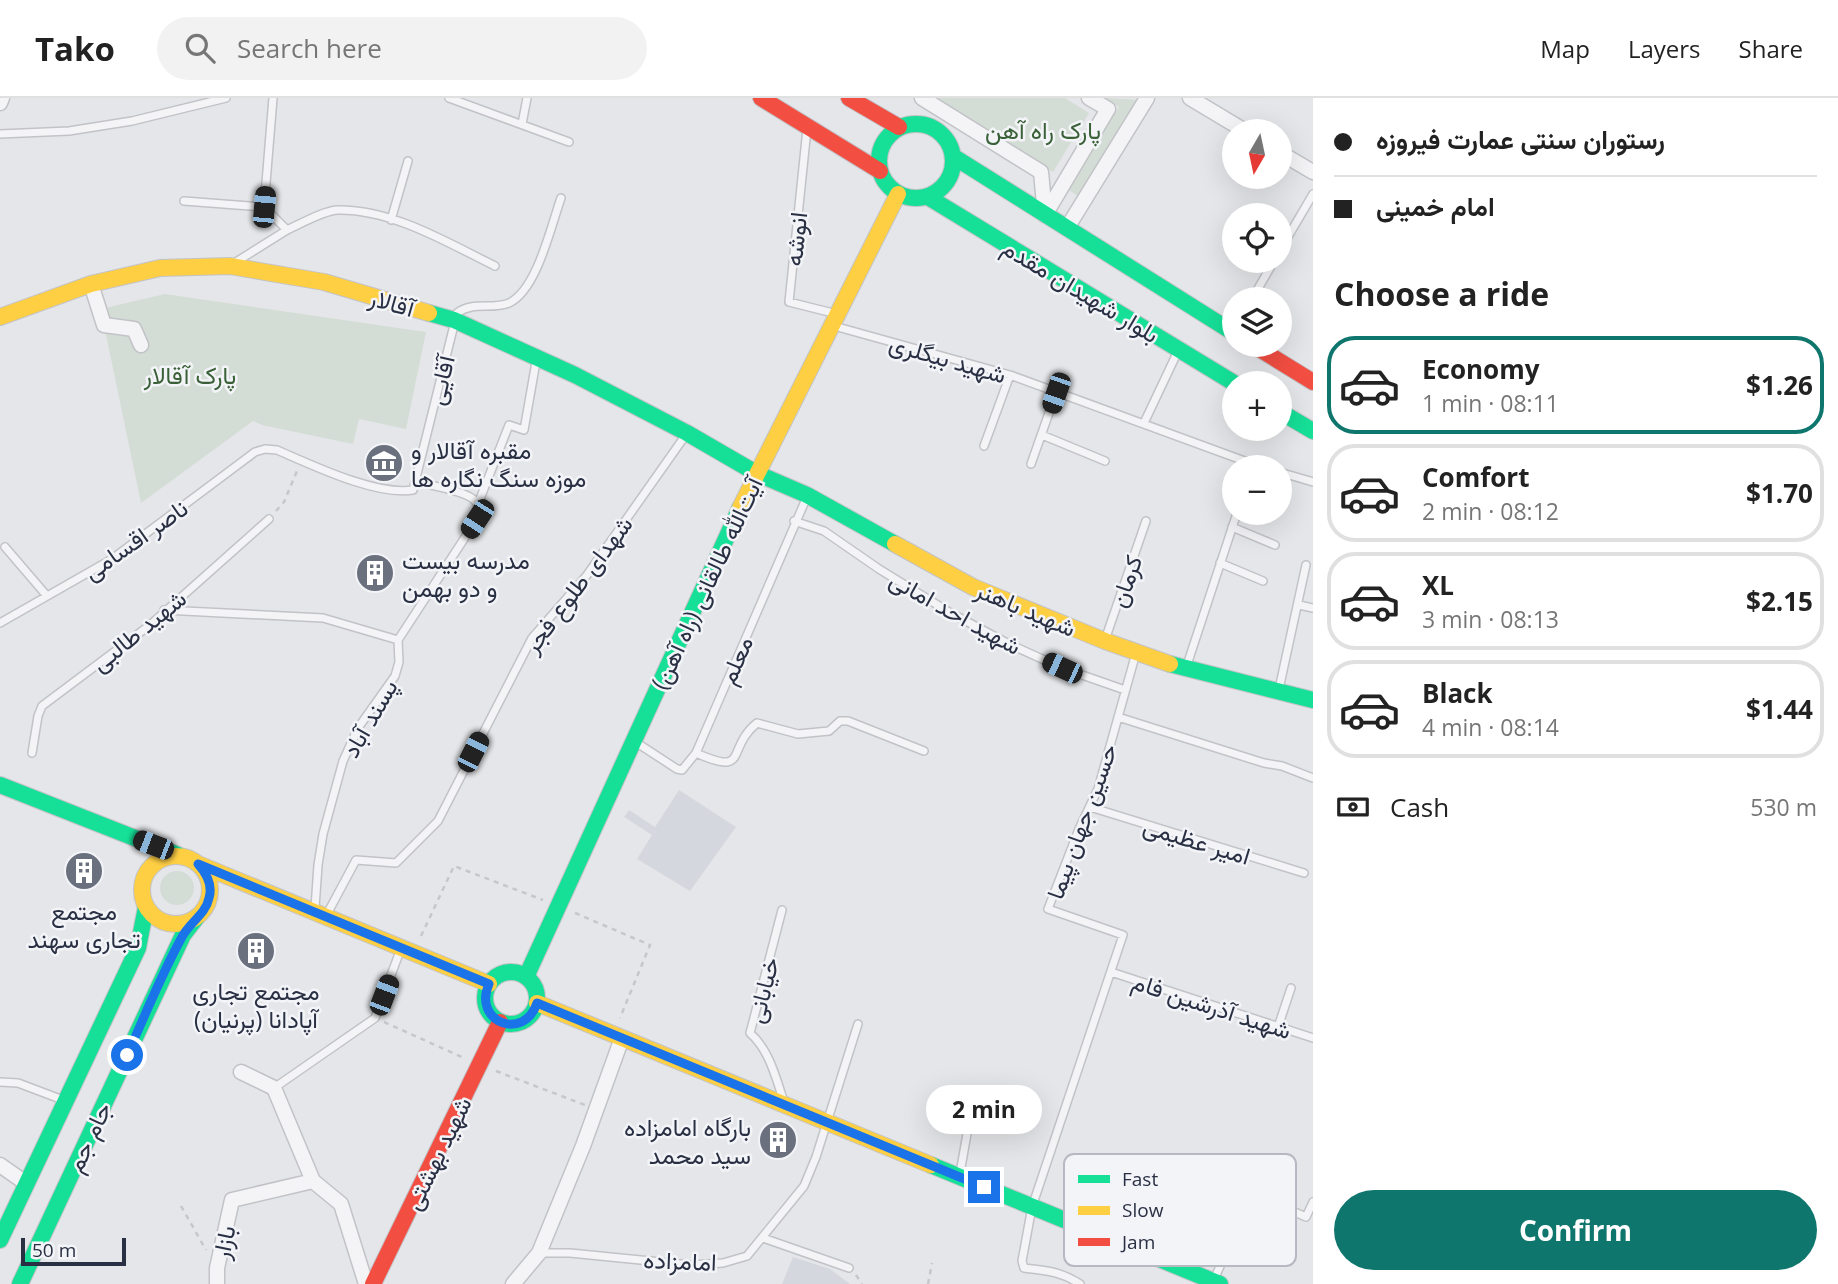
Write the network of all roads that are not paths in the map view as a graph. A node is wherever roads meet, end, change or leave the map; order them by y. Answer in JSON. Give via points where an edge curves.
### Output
{"nodes":[{"id":1,"x":2,"y":98,"type":"edge"},
{"id":2,"x":226,"y":98,"type":"edge"},
{"id":3,"x":273,"y":98,"type":"edge"},
{"id":4,"x":449,"y":98,"type":"edge"},
{"id":5,"x":527,"y":98,"type":"edge"},
{"id":6,"x":761,"y":98,"type":"edge"},
{"id":7,"x":849,"y":98,"type":"edge"},
{"id":8,"x":922,"y":98,"type":"edge"},
{"id":9,"x":1089,"y":98,"type":"edge"},
{"id":10,"x":1147,"y":98,"type":"edge"},
{"id":11,"x":1190,"y":98,"type":"edge"},
{"id":12,"x":0,"y":103,"type":"edge"},
{"id":13,"x":1225,"y":119,"type":"edge"},
{"id":14,"x":522,"y":124,"type":"junction"},
{"id":15,"x":807,"y":126,"type":"junction"},
{"id":16,"x":899,"y":127,"type":"junction"},
{"id":17,"x":0,"y":134,"type":"edge"},
{"id":18,"x":569,"y":142,"type":"dead end"},
{"id":19,"x":954,"y":158,"type":"junction"},
{"id":20,"x":1292,"y":160,"type":"edge"},
{"id":21,"x":408,"y":161,"type":"dead end"},
{"id":22,"x":880,"y":171,"type":"junction"},
{"id":23,"x":1313,"y":172,"type":"edge"},
{"id":24,"x":898,"y":194,"type":"junction"},
{"id":25,"x":1313,"y":194,"type":"edge"},
{"id":26,"x":928,"y":197,"type":"junction"},
{"id":27,"x":561,"y":198,"type":"dead end"},
{"id":28,"x":184,"y":201,"type":"dead end"},
{"id":29,"x":264,"y":207,"type":"junction"},
{"id":30,"x":1045,"y":215,"type":"junction"},
{"id":31,"x":391,"y":220,"type":"junction"},
{"id":32,"x":1067,"y":228,"type":"junction"},
{"id":33,"x":287,"y":230,"type":"junction"},
{"id":34,"x":1292,"y":230,"type":"edge"},
{"id":35,"x":230,"y":266,"type":"junction"},
{"id":36,"x":495,"y":267,"type":"dead end"},
{"id":37,"x":91,"y":285,"type":"junction"},
{"id":38,"x":0,"y":317,"type":"edge"},
{"id":39,"x":454,"y":320,"type":"junction"},
{"id":40,"x":834,"y":320,"type":"junction"},
{"id":41,"x":1222,"y":325,"type":"edge"},
{"id":42,"x":141,"y":345,"type":"dead end"},
{"id":43,"x":1178,"y":349,"type":"junction"},
{"id":44,"x":537,"y":357,"type":"junction"},
{"id":45,"x":1272,"y":357,"type":"edge"},
{"id":46,"x":1010,"y":375,"type":"junction"},
{"id":47,"x":1222,"y":376,"type":"edge"},
{"id":48,"x":1313,"y":382,"type":"edge"},
{"id":49,"x":1056,"y":393,"type":"junction"},
{"id":50,"x":1292,"y":419,"type":"edge"},
{"id":51,"x":1144,"y":424,"type":"junction"},
{"id":52,"x":1313,"y":431,"type":"edge"},
{"id":53,"x":687,"y":433,"type":"junction"},
{"id":54,"x":1042,"y":435,"type":"junction"},
{"id":55,"x":984,"y":446,"type":"dead end"},
{"id":56,"x":1226,"y":455,"type":"edge"},
{"id":57,"x":1105,"y":461,"type":"dead end"},
{"id":58,"x":1031,"y":464,"type":"dead end"},
{"id":59,"x":756,"y":472,"type":"junction"},
{"id":60,"x":1292,"y":476,"type":"edge"},
{"id":61,"x":416,"y":482,"type":"junction"},
{"id":62,"x":1313,"y":482,"type":"edge"},
{"id":63,"x":807,"y":495,"type":"junction"},
{"id":64,"x":478,"y":504,"type":"junction"},
{"id":65,"x":269,"y":519,"type":"road end"},
{"id":66,"x":794,"y":521,"type":"junction"},
{"id":67,"x":1146,"y":522,"type":"dead end"},
{"id":68,"x":1232,"y":527,"type":"joint"},
{"id":69,"x":1275,"y":545,"type":"dead end"},
{"id":70,"x":5,"y":547,"type":"dead end"},
{"id":71,"x":1220,"y":563,"type":"junction"},
{"id":72,"x":1306,"y":565,"type":"dead end"},
{"id":73,"x":1263,"y":581,"type":"dead end"},
{"id":74,"x":47,"y":596,"type":"junction"},
{"id":75,"x":1298,"y":605,"type":"junction"},
{"id":76,"x":1313,"y":608,"type":"edge"},
{"id":77,"x":164,"y":610,"type":"junction"},
{"id":78,"x":0,"y":622,"type":"edge"},
{"id":79,"x":398,"y":640,"type":"junction"},
{"id":80,"x":1105,"y":641,"type":"junction"},
{"id":81,"x":1136,"y":652,"type":"junction"},
{"id":82,"x":1185,"y":669,"type":"junction"},
{"id":83,"x":1125,"y":690,"type":"junction"},
{"id":84,"x":1278,"y":693,"type":"junction"},
{"id":85,"x":1313,"y":699,"type":"edge"},
{"id":86,"x":1118,"y":717,"type":"junction"},
{"id":87,"x":634,"y":740,"type":"junction"},
{"id":88,"x":924,"y":751,"type":"dead end"},
{"id":89,"x":32,"y":753,"type":"dead end"},
{"id":90,"x":695,"y":753,"type":"junction"},
{"id":91,"x":1313,"y":778,"type":"edge"},
{"id":92,"x":0,"y":785,"type":"edge"},
{"id":93,"x":1090,"y":807,"type":"junction"},
{"id":94,"x":178,"y":855,"type":"junction"},
{"id":95,"x":198,"y":864,"type":"junction"},
{"id":96,"x":1304,"y":873,"type":"dead end"},
{"id":97,"x":146,"y":907,"type":"junction"},
{"id":98,"x":782,"y":910,"type":"dead end"},
{"id":99,"x":321,"y":914,"type":"junction"},
{"id":100,"x":197,"y":917,"type":"junction"},
{"id":101,"x":407,"y":950,"type":"junction"},
{"id":102,"x":1111,"y":972,"type":"junction"},
{"id":103,"x":526,"y":977,"type":"junction"},
{"id":104,"x":489,"y":984,"type":"junction"},
{"id":105,"x":1291,"y":988,"type":"dead end"},
{"id":106,"x":537,"y":1003,"type":"junction"},
{"id":107,"x":500,"y":1022,"type":"junction"},
{"id":108,"x":858,"y":1024,"type":"dead end"},
{"id":109,"x":1278,"y":1027,"type":"junction"},
{"id":110,"x":618,"y":1036,"type":"junction"},
{"id":111,"x":1313,"y":1038,"type":"edge"},
{"id":112,"x":241,"y":1072,"type":"dead end"},
{"id":113,"x":0,"y":1082,"type":"edge"},
{"id":114,"x":274,"y":1088,"type":"junction"},
{"id":115,"x":66,"y":1101,"type":"junction"},
{"id":116,"x":785,"y":1105,"type":"junction"},
{"id":117,"x":972,"y":1106,"type":"dead end"},
{"id":118,"x":827,"y":1122,"type":"junction"},
{"id":119,"x":0,"y":1165,"type":"edge"},
{"id":120,"x":960,"y":1177,"type":"junction"},
{"id":121,"x":313,"y":1181,"type":"junction"},
{"id":122,"x":43,"y":1192,"type":"junction"},
{"id":123,"x":1313,"y":1202,"type":"edge"},
{"id":124,"x":1032,"y":1207,"type":"junction"},
{"id":125,"x":1296,"y":1213,"type":"edge"},
{"id":126,"x":1064,"y":1220,"type":"edge"},
{"id":127,"x":763,"y":1238,"type":"junction"},
{"id":128,"x":0,"y":1240,"type":"edge"},
{"id":129,"x":539,"y":1254,"type":"junction"},
{"id":130,"x":1176,"y":1266,"type":"edge"},
{"id":131,"x":1224,"y":1266,"type":"edge"},
{"id":132,"x":849,"y":1268,"type":"dead end"},
{"id":133,"x":1217,"y":1283,"type":"edge"},
{"id":134,"x":20,"y":1284,"type":"edge"},
{"id":135,"x":217,"y":1284,"type":"edge"},
{"id":136,"x":366,"y":1284,"type":"edge"},
{"id":137,"x":373,"y":1284,"type":"edge"},
{"id":138,"x":513,"y":1284,"type":"edge"},
{"id":139,"x":1080,"y":1284,"type":"edge"}],
"edges":[{"from":1,"to":12,"type":"street"},
{"from":2,"to":17,"type":"lane","via":[[82,129]]},
{"from":3,"to":29,"type":"lane"},
{"from":4,"to":14,"type":"lane"},
{"from":5,"to":14,"type":"lane"},
{"from":6,"to":15,"type":"street"},
{"from":7,"to":16,"type":"street"},
{"from":8,"to":30,"type":"street","via":[[1041,172]]},
{"from":9,"to":30,"type":"street","via":[[1108,109]]},
{"from":10,"to":32,"type":"street"},
{"from":11,"to":13,"type":"street"},
{"from":14,"to":18,"type":"lane"},
{"from":15,"to":22,"type":"street"},
{"from":15,"to":40,"type":"lane","name":"انوشه","via":[[789,302]]},
{"from":16,"to":19,"type":"street","via":[[924,124],[936,129]]},
{"from":16,"to":22,"type":"street","via":[[884,141]]},
{"from":19,"to":26,"type":"street","via":[[945,186]]},
{"from":19,"to":30,"type":"street","name":"بلوار شهیدان مقدم"},
{"from":20,"to":23,"type":"street"},
{"from":21,"to":31,"type":"lane"},
{"from":22,"to":24,"type":"street"},
{"from":24,"to":26,"type":"street"},
{"from":24,"to":40,"type":"street","name":"(راه آهن) آیت‌الله طالقانی"},
{"from":25,"to":34,"type":"lane"},
{"from":26,"to":43,"type":"street","name":"بلوار شهیدان مقدم"},
{"from":27,"to":39,"type":"lane","via":[[540,261],[523,293],[508,303],[465,307]]},
{"from":28,"to":29,"type":"lane"},
{"from":29,"to":33,"type":"lane"},
{"from":30,"to":32,"type":"street","name":"بلوار شهیدان مقدم"},
{"from":31,"to":33,"type":"lane","via":[[335,209]]},
{"from":31,"to":36,"type":"lane","via":[[421,229]]},
{"from":32,"to":41,"type":"street","name":"بلوار شهیدان مقدم"},
{"from":33,"to":35,"type":"lane"},
{"from":35,"to":37,"type":"street","name":"آقالار","via":[[160,268]]},
{"from":35,"to":39,"type":"street","name":"آقالار","via":[[324,282]]},
{"from":37,"to":38,"type":"street","name":"آقالار"},
{"from":37,"to":42,"type":"street","via":[[104,325],[134,329]]},
{"from":39,"to":44,"type":"street","name":"آقالار"},
{"from":39,"to":61,"type":"lane","name":"آقایی"},
{"from":40,"to":46,"type":"lane","name":"شهید بیگلری"},
{"from":40,"to":59,"type":"street","name":"(راه آهن) آیت‌الله طالقانی"},
{"from":43,"to":47,"type":"street","name":"بلوار شهیدان مقدم"},
{"from":43,"to":51,"type":"lane"},
{"from":44,"to":53,"type":"street","name":"آقالار"},
{"from":44,"to":64,"type":"lane","name":"پسند آباد","via":[[524,430],[509,425]]},
{"from":45,"to":48,"type":"street"},
{"from":46,"to":49,"type":"lane","name":"شهید بیگلری"},
{"from":46,"to":55,"type":"lane"},
{"from":49,"to":51,"type":"lane","name":"شهید بیگلری"},
{"from":49,"to":54,"type":"lane"},
{"from":50,"to":52,"type":"street"},
{"from":51,"to":56,"type":"lane","name":"شهید بیگلری"},
{"from":53,"to":59,"type":"street","name":"آقالار"},
{"from":53,"to":99,"type":"lane","name":"شهدای طلوع فجر","via":[[587,575],[532,638],[438,821],[396,863],[356,860]]},
{"from":54,"to":57,"type":"lane"},
{"from":54,"to":58,"type":"lane"},
{"from":59,"to":63,"type":"street","name":"شهید باهنر"},
{"from":59,"to":87,"type":"street","name":"(راه آهن) آیت‌الله طالقانی"},
{"from":60,"to":62,"type":"lane"},
{"from":61,"to":64,"type":"lane","via":[[464,494]]},
{"from":61,"to":74,"type":"lane","name":"ناصر اقسامی","via":[[413,490],[395,492],[277,450],[255,452],[112,559]]},
{"from":63,"to":66,"type":"lane","name":"معلم"},
{"from":63,"to":80,"type":"street","name":"شهید باهنر","via":[[974,587]]},
{"from":64,"to":79,"type":"lane","name":"پسند آباد","via":[[477,519]]},
{"from":65,"to":77,"type":"lane","name":"شهید طالبی"},
{"from":66,"to":83,"type":"lane","name":"شهید احد امانی","via":[[824,531],[891,577],[1009,643]]},
{"from":66,"to":90,"type":"lane","name":"معلم"},
{"from":67,"to":80,"type":"lane","name":"کرمان"},
{"from":68,"to":69,"type":"lane"},
{"from":68,"to":71,"type":"lane"},
{"from":70,"to":74,"type":"lane"},
{"from":71,"to":73,"type":"lane"},
{"from":71,"to":82,"type":"lane"},
{"from":72,"to":75,"type":"lane"},
{"from":74,"to":78,"type":"lane","name":"ناصر اقسامی"},
{"from":75,"to":76,"type":"lane"},
{"from":75,"to":84,"type":"lane"},
{"from":77,"to":79,"type":"lane","via":[[323,618]]},
{"from":77,"to":89,"type":"lane","name":"شهید طالبی","via":[[42,706]]},
{"from":79,"to":99,"type":"lane","name":"پسند آباد","via":[[395,676],[358,728],[343,761],[318,865]]},
{"from":80,"to":81,"type":"street","name":"شهید باهنر"},
{"from":81,"to":82,"type":"street","name":"شهید باهنر"},
{"from":81,"to":83,"type":"lane","name":"حسین جهان پیما"},
{"from":82,"to":84,"type":"street","name":"شهید باهنر"},
{"from":83,"to":86,"type":"lane","name":"حسین جهان پیما"},
{"from":84,"to":85,"type":"street","name":"شهید باهنر"},
{"from":86,"to":91,"type":"lane"},
{"from":86,"to":93,"type":"lane","name":"حسین جهان پیما"},
{"from":87,"to":90,"type":"lane","via":[[677,769],[682,770]]},
{"from":87,"to":103,"type":"street","name":"(راه آهن) آیت‌الله طالقانی"},
{"from":88,"to":90,"type":"lane","via":[[840,721],[829,731],[798,734],[757,723],[727,764]]},
{"from":92,"to":94,"type":"street"},
{"from":93,"to":96,"type":"lane","name":"امیر عظیمی"},
{"from":93,"to":102,"type":"lane","name":"حسین جهان پیما","via":[[1048,908],[1123,935]]},
{"from":94,"to":95,"type":"street"},
{"from":94,"to":97,"type":"street","via":[[159,860],[145,874],[142,896]]},
{"from":95,"to":99,"type":"street"},
{"from":95,"to":100,"type":"street","via":[[206,873],[210,897]]},
{"from":97,"to":100,"type":"street","via":[[163,922],[186,923]]},
{"from":97,"to":115,"type":"street","name":"جام جم","via":[[138,948]]},
{"from":98,"to":116,"type":"lane","name":"خیابانی","via":[[750,1032],[769,1059]]},
{"from":99,"to":101,"type":"street"},
{"from":100,"to":122,"type":"street","name":"جام جم"},
{"from":101,"to":104,"type":"street"},
{"from":101,"to":114,"type":"lane","via":[[374,1018]]},
{"from":102,"to":109,"type":"lane","name":"شهید آذرشین فام"},
{"from":102,"to":124,"type":"lane"},
{"from":103,"to":104,"type":"street","via":[[510,972]]},
{"from":103,"to":106,"type":"street","via":[[535,988]]},
{"from":104,"to":107,"type":"street","via":[[488,1010]]},
{"from":105,"to":109,"type":"lane"},
{"from":106,"to":107,"type":"street","via":[[523,1021]]},
{"from":106,"to":110,"type":"street"},
{"from":107,"to":137,"type":"street","name":"شهید بهشتی"},
{"from":108,"to":118,"type":"lane","name":"امامزاده"},
{"from":109,"to":111,"type":"lane","name":"شهید آذرشین فام"},
{"from":110,"to":116,"type":"street"},
{"from":110,"to":129,"type":"street","via":[[597,1109]]},
{"from":112,"to":114,"type":"street"},
{"from":113,"to":115,"type":"lane","via":[[18,1083]]},
{"from":114,"to":121,"type":"street"},
{"from":115,"to":122,"type":"street","name":"جام جم"},
{"from":116,"to":118,"type":"street"},
{"from":117,"to":120,"type":"lane"},
{"from":118,"to":120,"type":"street"},
{"from":118,"to":127,"type":"lane","name":"امامزاده","via":[[804,1186]]},
{"from":119,"to":122,"type":"street"},
{"from":120,"to":124,"type":"street"},
{"from":121,"to":135,"type":"street","name":"بازار","via":[[232,1200]]},
{"from":121,"to":136,"type":"street","via":[[341,1204]]},
{"from":122,"to":128,"type":"street","name":"جام جم"},
{"from":122,"to":134,"type":"street","name":"جام جم"},
{"from":123,"to":125,"type":"lane","via":[[1306,1217]]},
{"from":124,"to":126,"type":"street"},
{"from":124,"to":139,"type":"lane","via":[[1024,1268],[1065,1274]]},
{"from":127,"to":129,"type":"lane","name":"امامزاده","via":[[747,1256],[723,1263],[691,1265]]},
{"from":127,"to":132,"type":"lane"},
{"from":129,"to":138,"type":"street"},
{"from":130,"to":133,"type":"street"},
{"from":131,"to":133,"type":"lane"}]}
